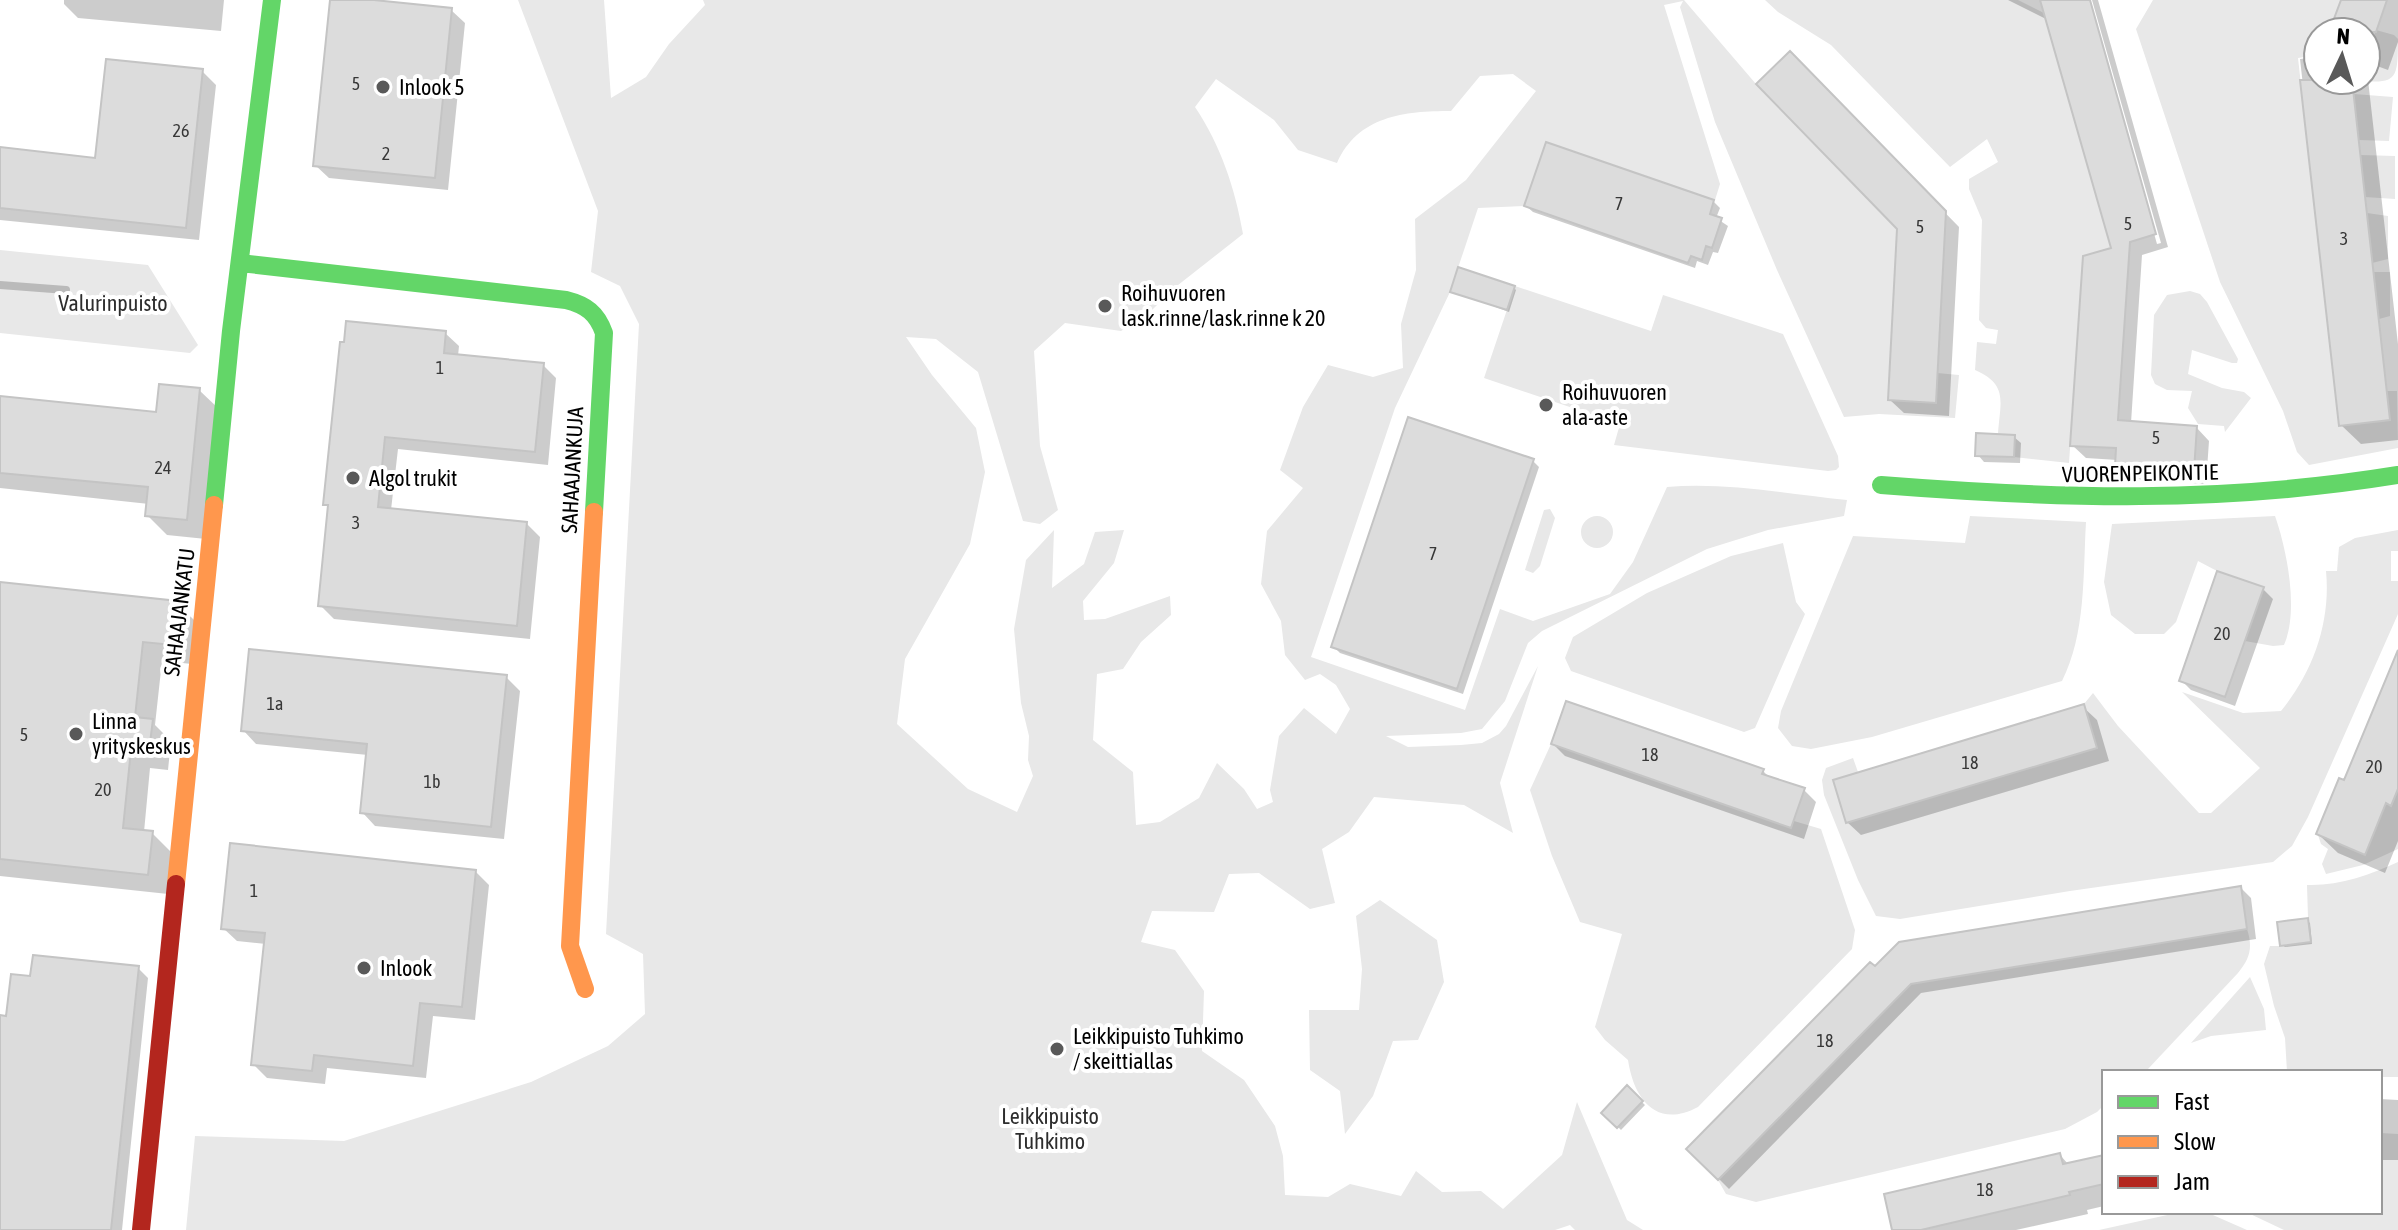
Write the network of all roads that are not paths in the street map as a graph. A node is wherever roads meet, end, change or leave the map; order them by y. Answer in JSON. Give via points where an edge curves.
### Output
{"nodes":[{"id":1,"x":272,"y":0,"type":"edge"},
{"id":2,"x":240,"y":263,"type":"junction"},
{"id":3,"x":2398,"y":475,"type":"edge"},
{"id":4,"x":1881,"y":485,"type":"dead end"},
{"id":5,"x":585,"y":989,"type":"dead end"},
{"id":6,"x":141,"y":1230,"type":"edge"}],
"edges":[{"from":1,"to":2,"type":"street","name":"SAHAAJANKATU"},
{"from":2,"to":5,"type":"street","name":"SAHAAJANKUJA","via":[[566,300],[600,318],[604,333],[570,946]]},
{"from":2,"to":6,"type":"street","name":"SAHAAJANKATU"},
{"from":3,"to":4,"type":"street","name":"VUORENPEIKONTIE","via":[[2293,490],[2164,499],[2036,497]]}]}
